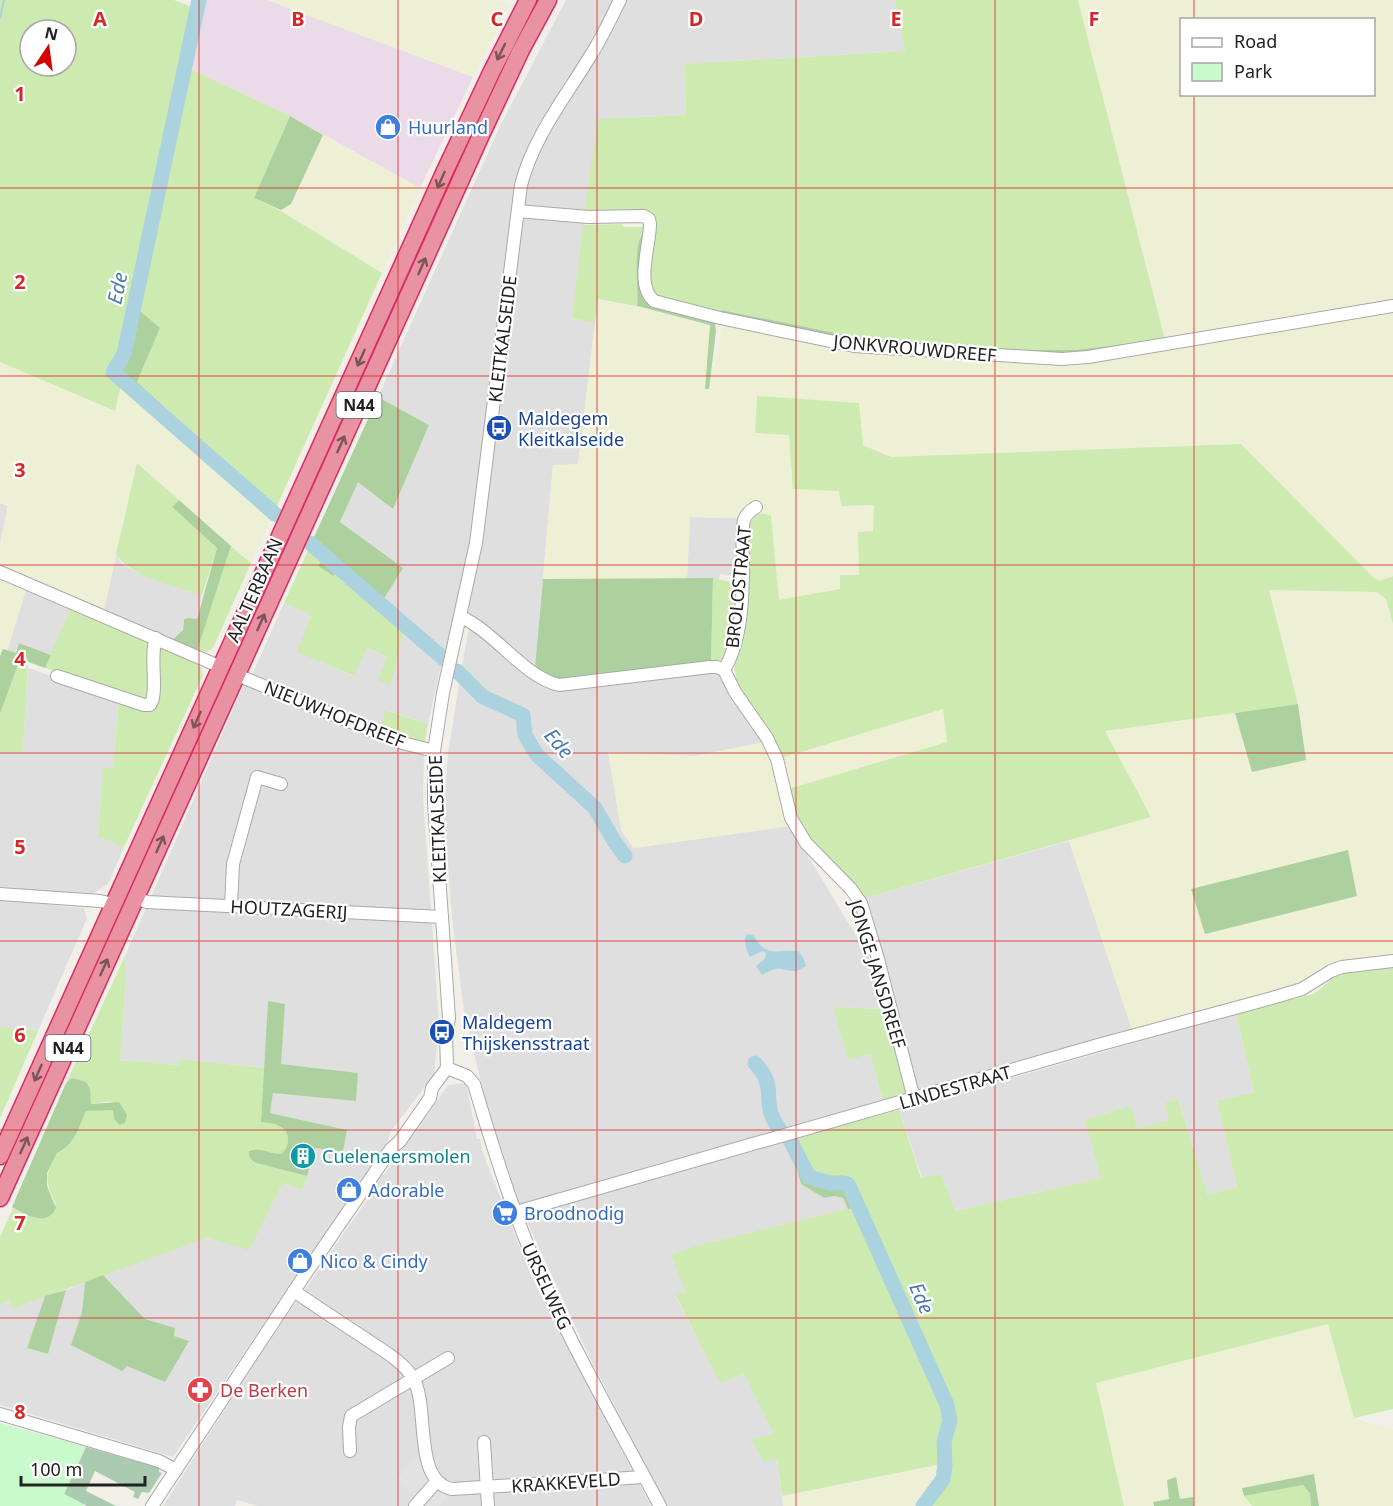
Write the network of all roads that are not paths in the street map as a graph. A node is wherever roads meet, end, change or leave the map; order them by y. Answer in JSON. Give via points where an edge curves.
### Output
{"nodes":[{"id":1,"x":528,"y":0,"type":"edge"},
{"id":2,"x":548,"y":0,"type":"edge"},
{"id":3,"x":620,"y":0,"type":"edge"},
{"id":4,"x":518,"y":211,"type":"junction"},
{"id":5,"x":1393,"y":306,"type":"edge"},
{"id":6,"x":756,"y":507,"type":"dead end"},
{"id":7,"x":0,"y":572,"type":"edge"},
{"id":8,"x":461,"y":617,"type":"junction"},
{"id":9,"x":156,"y":638,"type":"junction"},
{"id":10,"x":221,"y":667,"type":"junction"},
{"id":11,"x":724,"y":670,"type":"junction"},
{"id":12,"x":237,"y":675,"type":"junction"},
{"id":13,"x":57,"y":676,"type":"dead end"},
{"id":14,"x":434,"y":751,"type":"junction"},
{"id":15,"x":281,"y":784,"type":"dead end"},
{"id":16,"x":0,"y":894,"type":"edge"},
{"id":17,"x":136,"y":898,"type":"junction"},
{"id":18,"x":114,"y":904,"type":"junction"},
{"id":19,"x":231,"y":906,"type":"junction"},
{"id":20,"x":442,"y":917,"type":"junction"},
{"id":21,"x":1393,"y":960,"type":"edge"},
{"id":22,"x":447,"y":1068,"type":"junction"},
{"id":23,"x":914,"y":1099,"type":"junction"},
{"id":24,"x":0,"y":1156,"type":"edge"},
{"id":25,"x":0,"y":1198,"type":"edge"},
{"id":26,"x":516,"y":1212,"type":"junction"},
{"id":27,"x":294,"y":1291,"type":"junction"},
{"id":28,"x":448,"y":1358,"type":"dead end"},
{"id":29,"x":413,"y":1378,"type":"junction"},
{"id":30,"x":0,"y":1414,"type":"edge"},
{"id":31,"x":484,"y":1442,"type":"dead end"},
{"id":32,"x":350,"y":1451,"type":"dead end"},
{"id":33,"x":176,"y":1470,"type":"junction"},
{"id":34,"x":644,"y":1477,"type":"junction"},
{"id":35,"x":437,"y":1481,"type":"junction"},
{"id":36,"x":487,"y":1487,"type":"junction"},
{"id":37,"x":152,"y":1506,"type":"edge"},
{"id":38,"x":415,"y":1506,"type":"edge"},
{"id":39,"x":488,"y":1506,"type":"edge"},
{"id":40,"x":660,"y":1506,"type":"edge"}],
"edges":[{"from":1,"to":10,"type":"highway","name":"AALTERBAAN","number":"N44","one_way":true,"via":[[444,173]]},
{"from":12,"to":2,"type":"highway","name":"AALTERBAAN","number":"N44","one_way":true,"via":[[481,135]]},
{"from":3,"to":4,"type":"street","name":"KLEITKALSEIDE","via":[[596,48],[533,150],[524,173]]},
{"from":4,"to":5,"type":"street","name":"JONKVROUWDREEF","via":[[588,217],[644,216],[651,224],[645,288],[654,301],[854,346],[1071,358]]},
{"from":4,"to":8,"type":"street","name":"KLEITKALSEIDE","via":[[476,543]]},
{"from":6,"to":11,"type":"street","name":"BROLOSTRAAT","via":[[744,524],[737,630],[731,659]]},
{"from":7,"to":9,"type":"street"},
{"from":8,"to":11,"type":"street","via":[[538,675],[559,685],[710,667]]},
{"from":8,"to":14,"type":"street","name":"KLEITKALSEIDE"},
{"from":9,"to":10,"type":"street"},
{"from":9,"to":13,"type":"street","via":[[150,705]]},
{"from":10,"to":18,"type":"highway","name":"AALTERBAAN","number":"N44","one_way":true},
{"from":11,"to":23,"type":"street","name":"JONGE JANSDREEF","via":[[772,748],[796,826],[812,850],[861,903]]},
{"from":12,"to":14,"type":"street","name":"NIEUWHOFDREEF","via":[[399,742]]},
{"from":17,"to":12,"type":"highway","name":"AALTERBAAN","number":"N44","one_way":true},
{"from":14,"to":20,"type":"street","name":"KLEITKALSEIDE"},
{"from":15,"to":19,"type":"street","via":[[257,777],[233,864]]},
{"from":16,"to":18,"type":"street"},
{"from":17,"to":19,"type":"street","name":"HOUTZAGERIJ","via":[[147,902]]},
{"from":25,"to":17,"type":"highway","name":"AALTERBAAN","number":"N44","one_way":true},
{"from":18,"to":24,"type":"highway","name":"AALTERBAAN","number":"N44","one_way":true},
{"from":19,"to":20,"type":"street","name":"HOUTZAGERIJ"},
{"from":20,"to":22,"type":"street","name":"KLEITKALSEIDE","via":[[449,1018]]},
{"from":21,"to":23,"type":"street","name":"LINDESTRAAT","via":[[1331,970],[1302,989]]},
{"from":22,"to":26,"type":"street","name":"URSELWEG","via":[[467,1076],[474,1084]]},
{"from":22,"to":27,"type":"street"},
{"from":23,"to":26,"type":"street","name":"LINDESTRAAT"},
{"from":26,"to":34,"type":"street","name":"URSELWEG","via":[[560,1316]]},
{"from":27,"to":29,"type":"street","via":[[391,1356]]},
{"from":27,"to":33,"type":"street"},
{"from":28,"to":29,"type":"street"},
{"from":29,"to":32,"type":"street","via":[[351,1416]]},
{"from":29,"to":35,"type":"street","via":[[421,1404],[428,1466]]},
{"from":30,"to":33,"type":"street","via":[[159,1461]]},
{"from":31,"to":36,"type":"street","name":"KRAKKEVELD"},
{"from":33,"to":37,"type":"street"},
{"from":34,"to":36,"type":"street","name":"KRAKKEVELD"},
{"from":34,"to":40,"type":"street","name":"URSELWEG"},
{"from":35,"to":36,"type":"street","name":"KRAKKEVELD","via":[[452,1489]]},
{"from":35,"to":38,"type":"street"},
{"from":36,"to":39,"type":"street","name":"KRAKKEVELD"}]}
